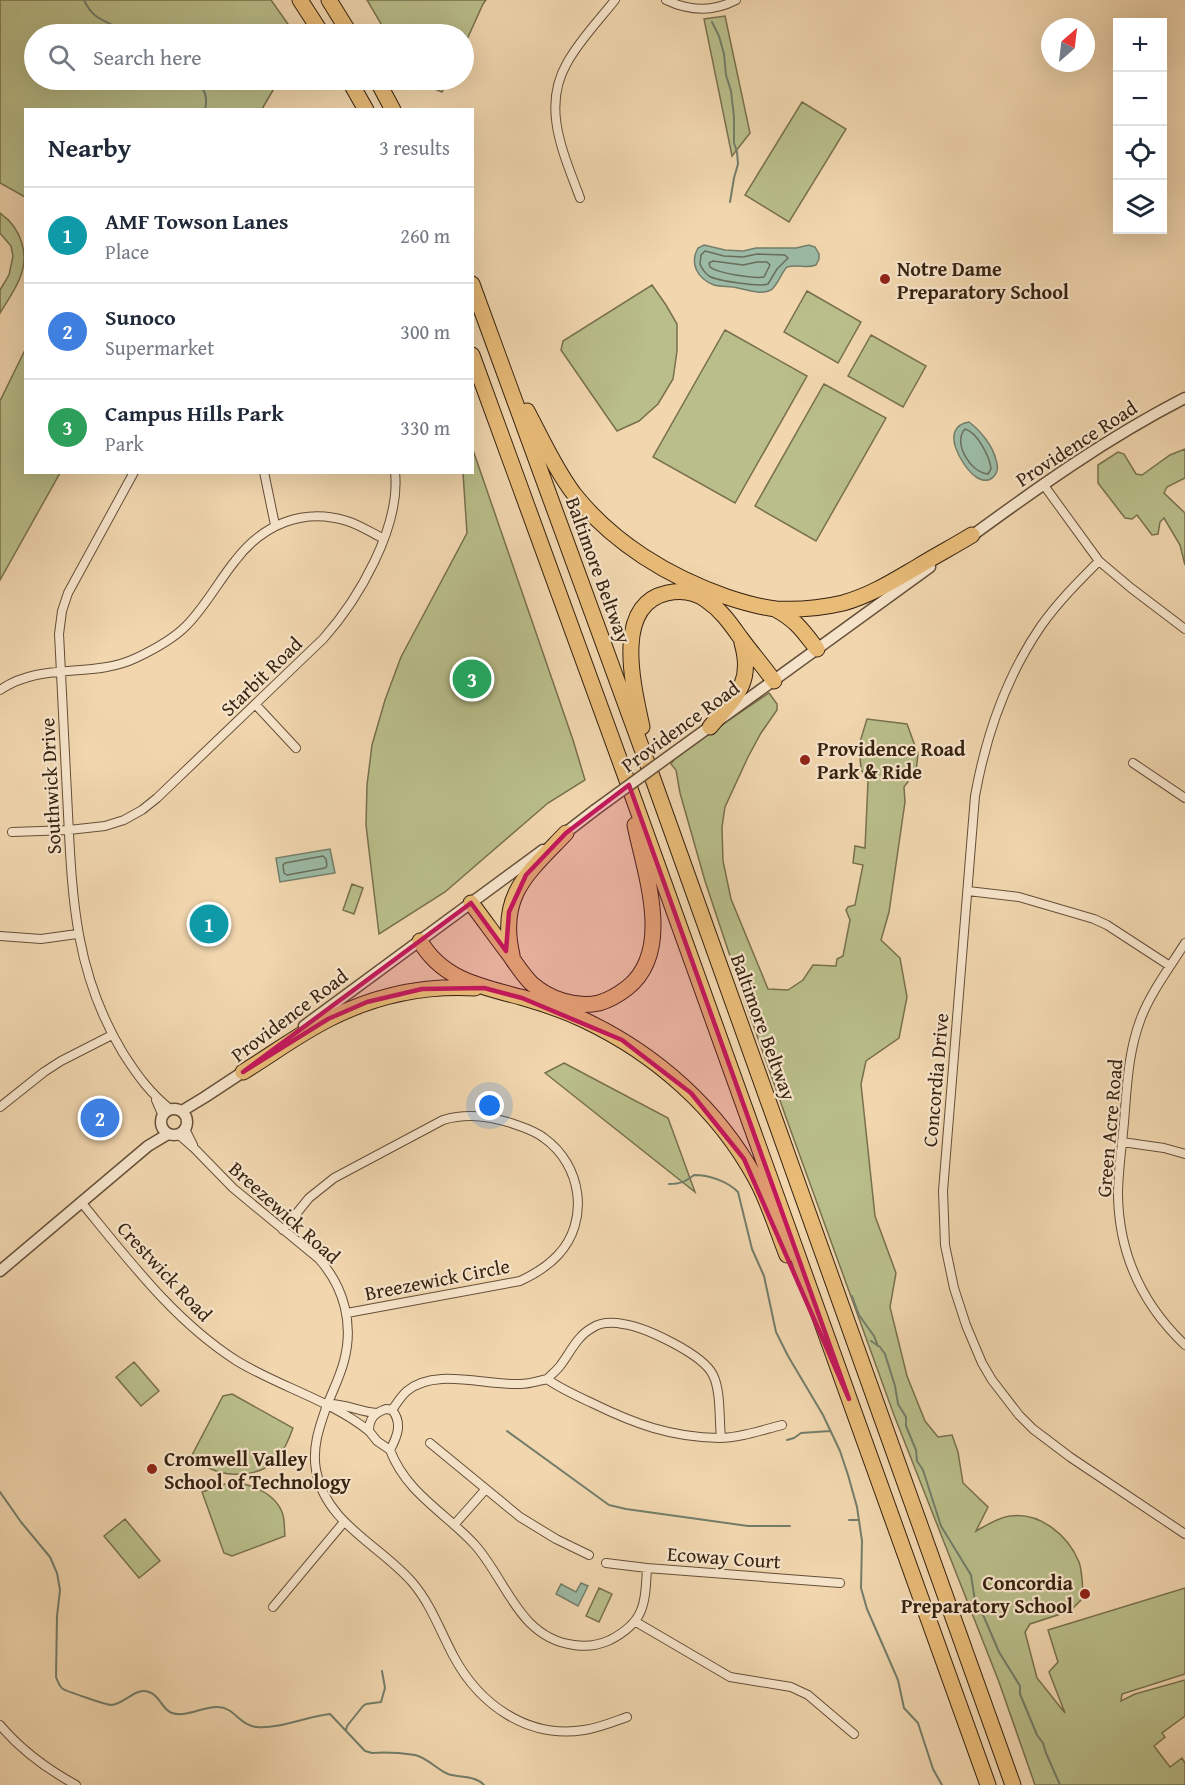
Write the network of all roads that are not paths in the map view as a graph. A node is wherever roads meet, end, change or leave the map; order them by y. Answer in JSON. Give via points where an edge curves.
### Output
{"nodes":[{"id":1,"x":300,"y":0,"type":"edge"},
{"id":2,"x":329,"y":0,"type":"edge"},
{"id":3,"x":615,"y":0,"type":"edge"},
{"id":4,"x":666,"y":0,"type":"edge"},
{"id":5,"x":736,"y":0,"type":"edge"},
{"id":6,"x":316,"y":24,"type":"edge"},
{"id":7,"x":344,"y":24,"type":"edge"},
{"id":8,"x":355,"y":90,"type":"edge"},
{"id":9,"x":382,"y":90,"type":"edge"},
{"id":10,"x":365,"y":108,"type":"edge"},
{"id":11,"x":392,"y":108,"type":"edge"},
{"id":12,"x":580,"y":198,"type":"dead end"},
{"id":13,"x":474,"y":289,"type":"edge"},
{"id":14,"x":495,"y":347,"type":"junction"},
{"id":15,"x":474,"y":360,"type":"edge"},
{"id":16,"x":1185,"y":398,"type":"edge"},
{"id":17,"x":133,"y":474,"type":"edge"},
{"id":18,"x":264,"y":474,"type":"edge"},
{"id":19,"x":395,"y":474,"type":"edge"},
{"id":20,"x":1043,"y":483,"type":"junction"},
{"id":21,"x":275,"y":525,"type":"junction"},
{"id":22,"x":972,"y":536,"type":"junction"},
{"id":23,"x":384,"y":539,"type":"junction"},
{"id":24,"x":1099,"y":561,"type":"junction"},
{"id":25,"x":775,"y":609,"type":"junction"},
{"id":26,"x":1185,"y":629,"type":"edge"},
{"id":27,"x":740,"y":638,"type":"junction"},
{"id":28,"x":817,"y":649,"type":"junction"},
{"id":29,"x":61,"y":670,"type":"junction"},
{"id":30,"x":774,"y":681,"type":"junction"},
{"id":31,"x":0,"y":690,"type":"edge"},
{"id":32,"x":255,"y":704,"type":"junction"},
{"id":33,"x":710,"y":727,"type":"junction"},
{"id":34,"x":296,"y":748,"type":"dead end"},
{"id":35,"x":1132,"y":763,"type":"dead end"},
{"id":36,"x":624,"y":772,"type":"junction"},
{"id":37,"x":653,"y":779,"type":"junction"},
{"id":38,"x":1185,"y":798,"type":"edge"},
{"id":39,"x":69,"y":830,"type":"junction"},
{"id":40,"x":12,"y":832,"type":"dead end"},
{"id":41,"x":566,"y":833,"type":"junction"},
{"id":42,"x":968,"y":891,"type":"junction"},
{"id":43,"x":471,"y":903,"type":"junction"},
{"id":44,"x":78,"y":934,"type":"junction"},
{"id":45,"x":0,"y":936,"type":"edge"},
{"id":46,"x":420,"y":941,"type":"junction"},
{"id":47,"x":1185,"y":943,"type":"edge"},
{"id":48,"x":513,"y":961,"type":"junction"},
{"id":49,"x":1170,"y":966,"type":"junction"},
{"id":50,"x":484,"y":988,"type":"junction"},
{"id":51,"x":112,"y":1035,"type":"junction"},
{"id":52,"x":243,"y":1072,"type":"junction"},
{"id":53,"x":0,"y":1107,"type":"edge"},
{"id":54,"x":166,"y":1112,"type":"junction"},
{"id":55,"x":177,"y":1126,"type":"junction"},
{"id":56,"x":1122,"y":1142,"type":"junction"},
{"id":57,"x":1185,"y":1154,"type":"edge"},
{"id":58,"x":81,"y":1202,"type":"junction"},
{"id":59,"x":283,"y":1230,"type":"junction"},
{"id":60,"x":0,"y":1271,"type":"edge"},
{"id":61,"x":346,"y":1313,"type":"junction"},
{"id":62,"x":1185,"y":1345,"type":"edge"},
{"id":63,"x":547,"y":1379,"type":"junction"},
{"id":64,"x":849,"y":1400,"type":"junction"},
{"id":65,"x":328,"y":1404,"type":"junction"},
{"id":66,"x":392,"y":1410,"type":"junction"},
{"id":67,"x":377,"y":1413,"type":"junction"},
{"id":68,"x":782,"y":1425,"type":"dead end"},
{"id":69,"x":369,"y":1431,"type":"junction"},
{"id":70,"x":721,"y":1438,"type":"junction"},
{"id":71,"x":430,"y":1443,"type":"dead end"},
{"id":72,"x":390,"y":1450,"type":"junction"},
{"id":73,"x":485,"y":1490,"type":"junction"},
{"id":74,"x":344,"y":1522,"type":"junction"},
{"id":75,"x":454,"y":1525,"type":"junction"},
{"id":76,"x":1185,"y":1534,"type":"edge"},
{"id":77,"x":589,"y":1555,"type":"dead end"},
{"id":78,"x":606,"y":1563,"type":"dead end"},
{"id":79,"x":647,"y":1568,"type":"junction"},
{"id":80,"x":840,"y":1582,"type":"dead end"},
{"id":81,"x":273,"y":1607,"type":"dead end"},
{"id":82,"x":636,"y":1622,"type":"junction"},
{"id":83,"x":627,"y":1717,"type":"dead end"},
{"id":84,"x":0,"y":1725,"type":"edge"},
{"id":85,"x":854,"y":1734,"type":"dead end"},
{"id":86,"x":971,"y":1739,"type":"junction"},
{"id":87,"x":1013,"y":1784,"type":"edge"},
{"id":88,"x":75,"y":1785,"type":"edge"},
{"id":89,"x":981,"y":1785,"type":"edge"},
{"id":90,"x":988,"y":1785,"type":"edge"}],
"edges":[{"from":1,"to":6,"type":"highway"},
{"from":2,"to":7,"type":"highway"},
{"from":3,"to":12,"type":"street","via":[[570,58],[556,92],[557,131]]},
{"from":4,"to":5,"type":"street","via":[[701,9]]},
{"from":8,"to":10,"type":"highway"},
{"from":9,"to":11,"type":"highway"},
{"from":13,"to":14,"type":"highway","name":"Baltimore Beltway"},
{"from":14,"to":25,"type":"highway","via":[[560,473],[602,524],[644,557],[690,582],[736,600]]},
{"from":14,"to":37,"type":"highway","name":"Baltimore Beltway"},
{"from":15,"to":36,"type":"highway"},
{"from":16,"to":20,"type":"street","name":"Providence Road"},
{"from":17,"to":29,"type":"street","name":"Southwick Drive","via":[[68,593],[59,634]]},
{"from":18,"to":21,"type":"street"},
{"from":19,"to":23,"type":"street","name":"Starbit Road","via":[[391,518]]},
{"from":20,"to":22,"type":"street","name":"Providence Road"},
{"from":20,"to":24,"type":"street"},
{"from":21,"to":23,"type":"street","via":[[296,519],[334,518]]},
{"from":21,"to":29,"type":"street","via":[[248,544],[201,610],[169,639],[122,663]]},
{"from":22,"to":25,"type":"highway","via":[[866,596],[819,607]]},
{"from":22,"to":28,"type":"street","name":"Providence Road"},
{"from":23,"to":32,"type":"street","name":"Starbit Road","via":[[343,616]]},
{"from":24,"to":26,"type":"street"},
{"from":24,"to":42,"type":"street","name":"Concordia Drive","via":[[1041,627],[1000,704],[989,732],[975,796]]},
{"from":25,"to":28,"type":"highway","via":[[799,625]]},
{"from":27,"to":30,"type":"highway"},
{"from":27,"to":33,"type":"highway","via":[[747,665],[742,687]]},
{"from":27,"to":37,"type":"highway","via":[[726,617],[695,594],[664,593],[640,611],[632,631],[632,669]]},
{"from":28,"to":30,"type":"street","name":"Providence Road"},
{"from":29,"to":31,"type":"street","via":[[31,675]]},
{"from":29,"to":39,"type":"street","name":"Southwick Drive"},
{"from":30,"to":33,"type":"street","name":"Providence Road"},
{"from":32,"to":34,"type":"street"},
{"from":32,"to":39,"type":"street","name":"Starbit Road","via":[[141,810],[105,826]]},
{"from":33,"to":41,"type":"street","name":"Providence Road","bridge":true},
{"from":35,"to":38,"type":"street"},
{"from":36,"to":48,"type":"highway","via":[[653,925],[644,969],[620,994],[586,1004],[567,1002],[542,991]]},
{"from":36,"to":64,"type":"highway"},
{"from":37,"to":87,"type":"highway","name":"Baltimore Beltway"},
{"from":39,"to":40,"type":"street","name":"Starbit Road"},
{"from":39,"to":44,"type":"street","name":"Southwick Drive"},
{"from":41,"to":43,"type":"street","name":"Providence Road"},
{"from":41,"to":48,"type":"highway","via":[[526,875],[511,903],[508,934]]},
{"from":42,"to":49,"type":"street","via":[[1019,897],[1094,919]]},
{"from":42,"to":76,"type":"street","name":"Concordia Drive","via":[[943,1191],[945,1245],[958,1304],[982,1363],[1019,1415],[1056,1448]]},
{"from":43,"to":46,"type":"street","name":"Providence Road"},
{"from":43,"to":48,"type":"highway"},
{"from":44,"to":45,"type":"street","via":[[41,939]]},
{"from":44,"to":51,"type":"street","name":"Southwick Drive","via":[[91,986]]},
{"from":46,"to":50,"type":"highway","via":[[426,952],[457,977]]},
{"from":46,"to":52,"type":"street","name":"Providence Road"},
{"from":47,"to":49,"type":"street","name":"Green Acre Road"},
{"from":49,"to":56,"type":"street","name":"Green Acre Road","via":[[1142,1015],[1135,1036]]},
{"from":50,"to":52,"type":"highway","via":[[422,989],[367,1002],[328,1019]]},
{"from":50,"to":64,"type":"highway","via":[[545,1004],[622,1040],[673,1077],[718,1122],[757,1180]]},
{"from":51,"to":53,"type":"street","via":[[61,1061]]},
{"from":51,"to":54,"type":"street","name":"Southwick Drive"},
{"from":52,"to":55,"type":"street","name":"Providence Road","via":[[205,1097]]},
{"from":54,"to":55,"type":"street","via":[[160,1120]]},
{"from":54,"to":55,"type":"street","via":[[177,1109]]},
{"from":55,"to":58,"type":"street","name":"Providence Road"},
{"from":55,"to":59,"type":"street","name":"Breezewick Road","via":[[233,1188]]},
{"from":56,"to":57,"type":"street"},
{"from":56,"to":62,"type":"street","name":"Green Acre Road","via":[[1118,1194],[1121,1228],[1131,1267],[1154,1311]]},
{"from":58,"to":60,"type":"street","name":"Providence Road"},
{"from":58,"to":65,"type":"street","name":"Crestwick Road","via":[[177,1314],[209,1342],[261,1375]]},
{"from":59,"to":61,"type":"street","name":"Breezewick Road","via":[[327,1268]]},
{"from":59,"to":61,"type":"street","name":"Breezewick Circle","via":[[309,1198],[334,1178],[443,1120],[458,1116],[491,1117],[527,1128],[543,1136],[564,1157],[578,1190],[576,1225],[560,1254],[542,1270],[520,1281]]},
{"from":61,"to":65,"type":"street","name":"Breezewick Road","via":[[345,1359]]},
{"from":63,"to":66,"type":"street","via":[[520,1384],[480,1380],[426,1382],[407,1391]]},
{"from":63,"to":70,"type":"street","via":[[640,1425],[664,1432]]},
{"from":63,"to":70,"type":"street","via":[[593,1327],[608,1322],[650,1332],[690,1352],[712,1372]]},
{"from":64,"to":86,"type":"highway"},
{"from":65,"to":67,"type":"street","name":"Crestwick Road","via":[[340,1403]]},
{"from":65,"to":69,"type":"street","name":"Crestwick Road"},
{"from":65,"to":74,"type":"street","name":"Breezewick Road","via":[[318,1430],[316,1471],[330,1505]]},
{"from":66,"to":67,"type":"street","via":[[386,1408]]},
{"from":66,"to":72,"type":"street","via":[[399,1423]]},
{"from":67,"to":69,"type":"street"},
{"from":68,"to":70,"type":"street"},
{"from":69,"to":72,"type":"street","via":[[376,1442]]},
{"from":71,"to":73,"type":"street"},
{"from":72,"to":75,"type":"street","via":[[410,1484]]},
{"from":73,"to":75,"type":"street"},
{"from":73,"to":77,"type":"street","via":[[538,1529]]},
{"from":74,"to":81,"type":"street"},
{"from":74,"to":83,"type":"street","name":"Breezewick Road","via":[[413,1583],[428,1603],[461,1670],[478,1692],[500,1710],[536,1728],[561,1732],[586,1730]]},
{"from":75,"to":82,"type":"street","via":[[476,1546],[522,1615],[555,1641],[594,1645],[617,1636]]},
{"from":78,"to":79,"type":"street","name":"Ecoway Court"},
{"from":79,"to":80,"type":"street","name":"Ecoway Court"},
{"from":79,"to":82,"type":"street","via":[[643,1605]]},
{"from":82,"to":85,"type":"street","via":[[730,1677],[800,1690]]},
{"from":84,"to":88,"type":"street","via":[[38,1761]]},
{"from":86,"to":89,"type":"highway"},
{"from":86,"to":90,"type":"highway"}]}
